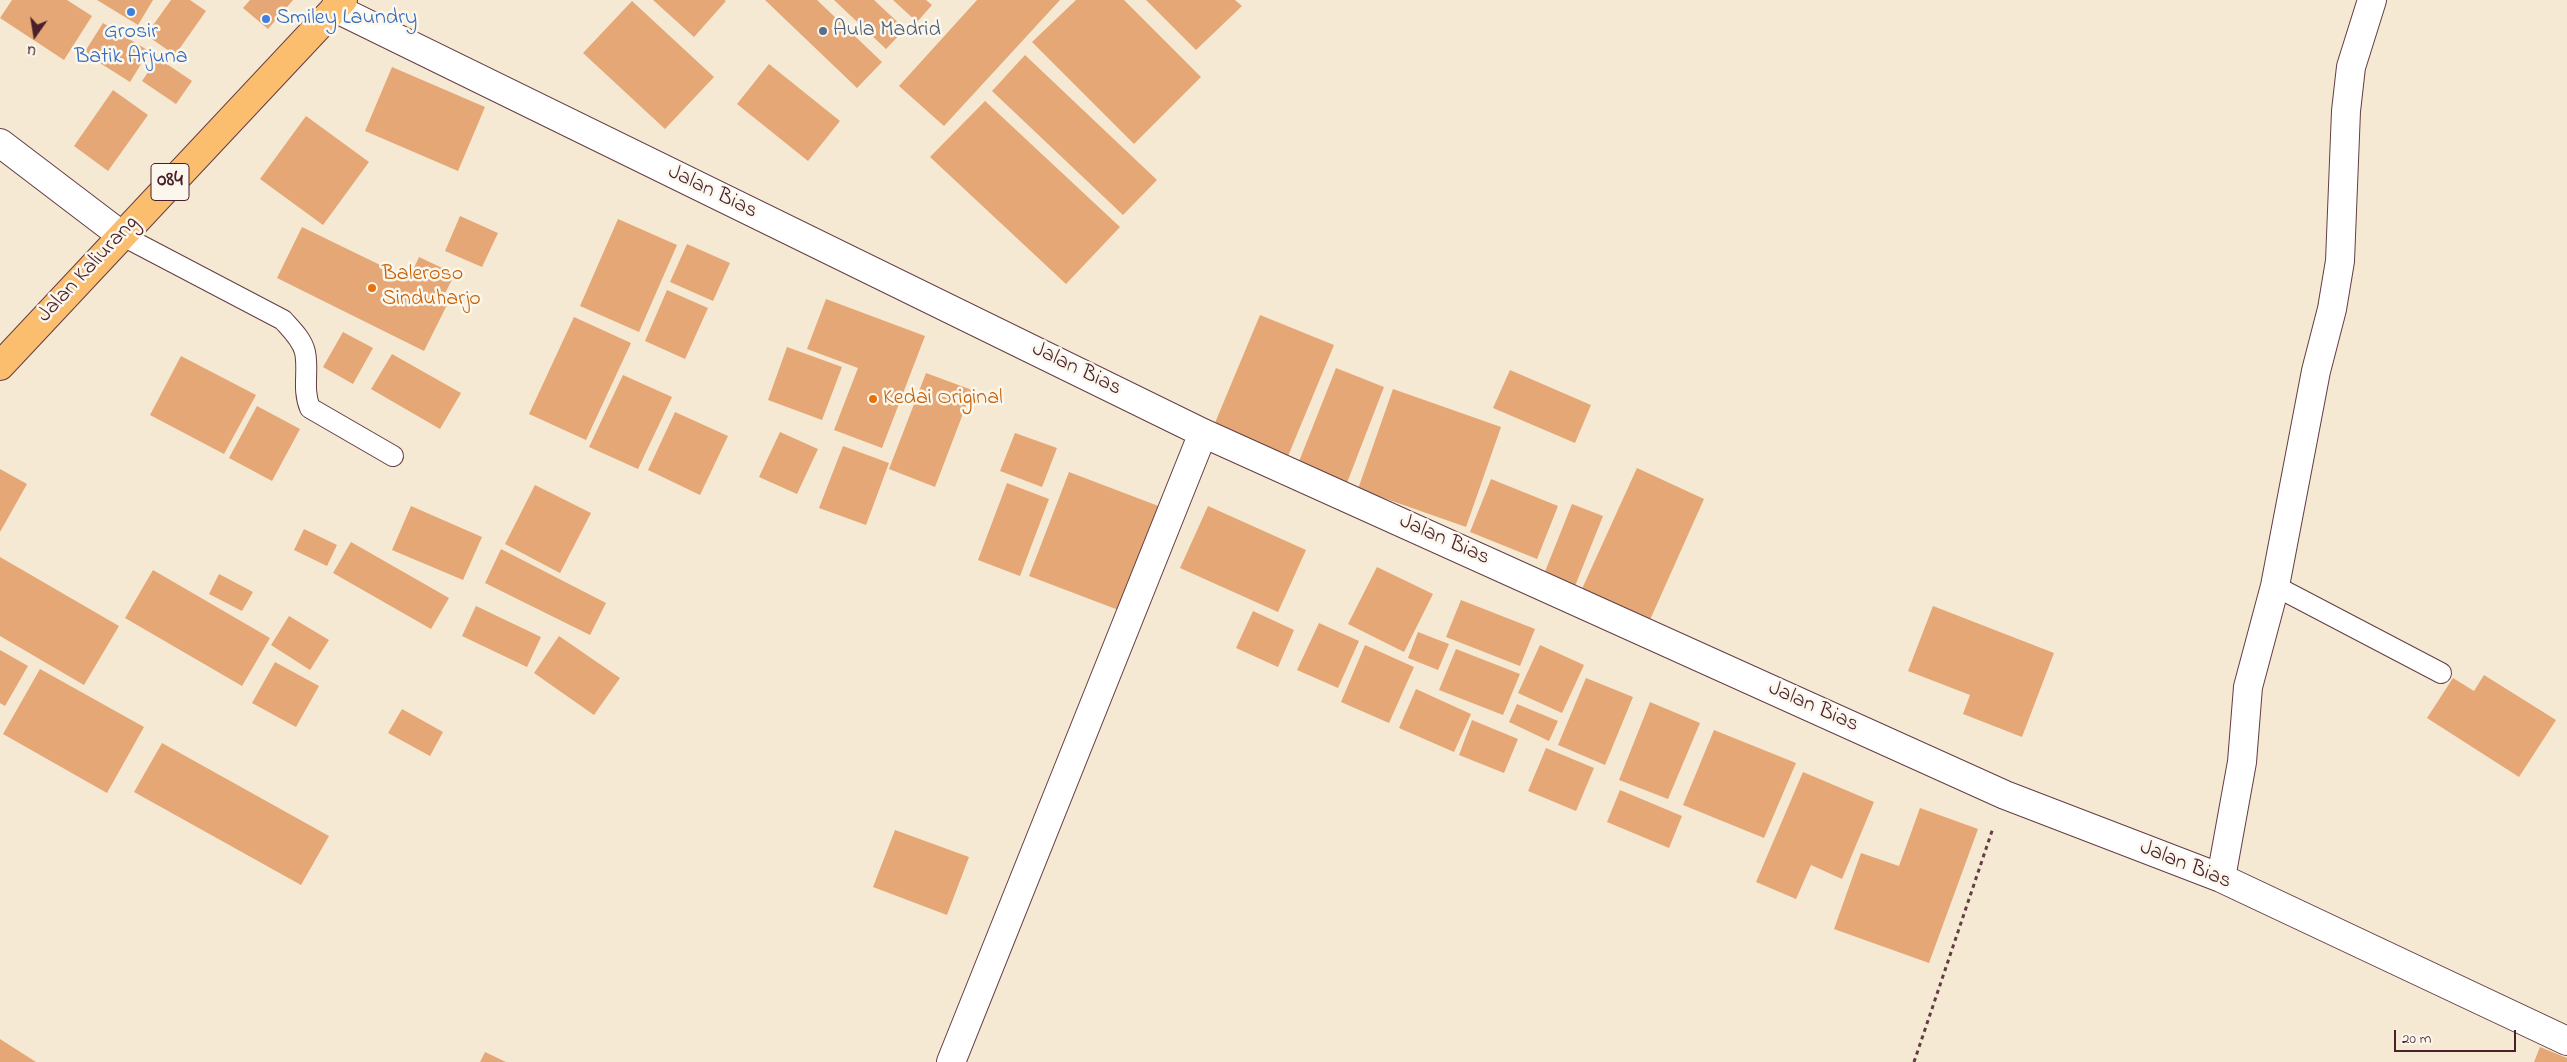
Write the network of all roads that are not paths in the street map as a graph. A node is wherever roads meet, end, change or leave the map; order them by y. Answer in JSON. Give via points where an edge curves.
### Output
{"nodes":[{"id":1,"x":2372,"y":0,"type":"edge"},
{"id":2,"x":339,"y":4,"type":"edge"},
{"id":3,"x":0,"y":143,"type":"edge"},
{"id":4,"x":121,"y":234,"type":"junction"},
{"id":5,"x":0,"y":366,"type":"edge"},
{"id":6,"x":1203,"y":432,"type":"junction"},
{"id":7,"x":393,"y":456,"type":"dead end"},
{"id":8,"x":2275,"y":586,"type":"junction"},
{"id":9,"x":2441,"y":673,"type":"dead end"},
{"id":10,"x":2221,"y":878,"type":"junction"},
{"id":11,"x":2567,"y":1041,"type":"edge"},
{"id":12,"x":951,"y":1062,"type":"edge"}],
"edges":[{"from":1,"to":8,"type":"street","via":[[2352,68],[2346,111],[2340,261]]},
{"from":2,"to":4,"type":"main road","name":"Jalan Kaliurang","number":"084"},
{"from":2,"to":6,"type":"street","name":"Jalan Bias"},
{"from":3,"to":4,"type":"street"},
{"from":4,"to":5,"type":"main road","name":"Jalan Kaliurang","number":"084"},
{"from":4,"to":7,"type":"lane","via":[[283,320],[305,352],[305,396],[310,408]]},
{"from":6,"to":10,"type":"street","name":"Jalan Bias","via":[[2005,795]]},
{"from":6,"to":12,"type":"street"},
{"from":8,"to":9,"type":"lane"},
{"from":8,"to":10,"type":"street","via":[[2248,687],[2242,762]]},
{"from":10,"to":11,"type":"street","name":"Jalan Bias"}]}
